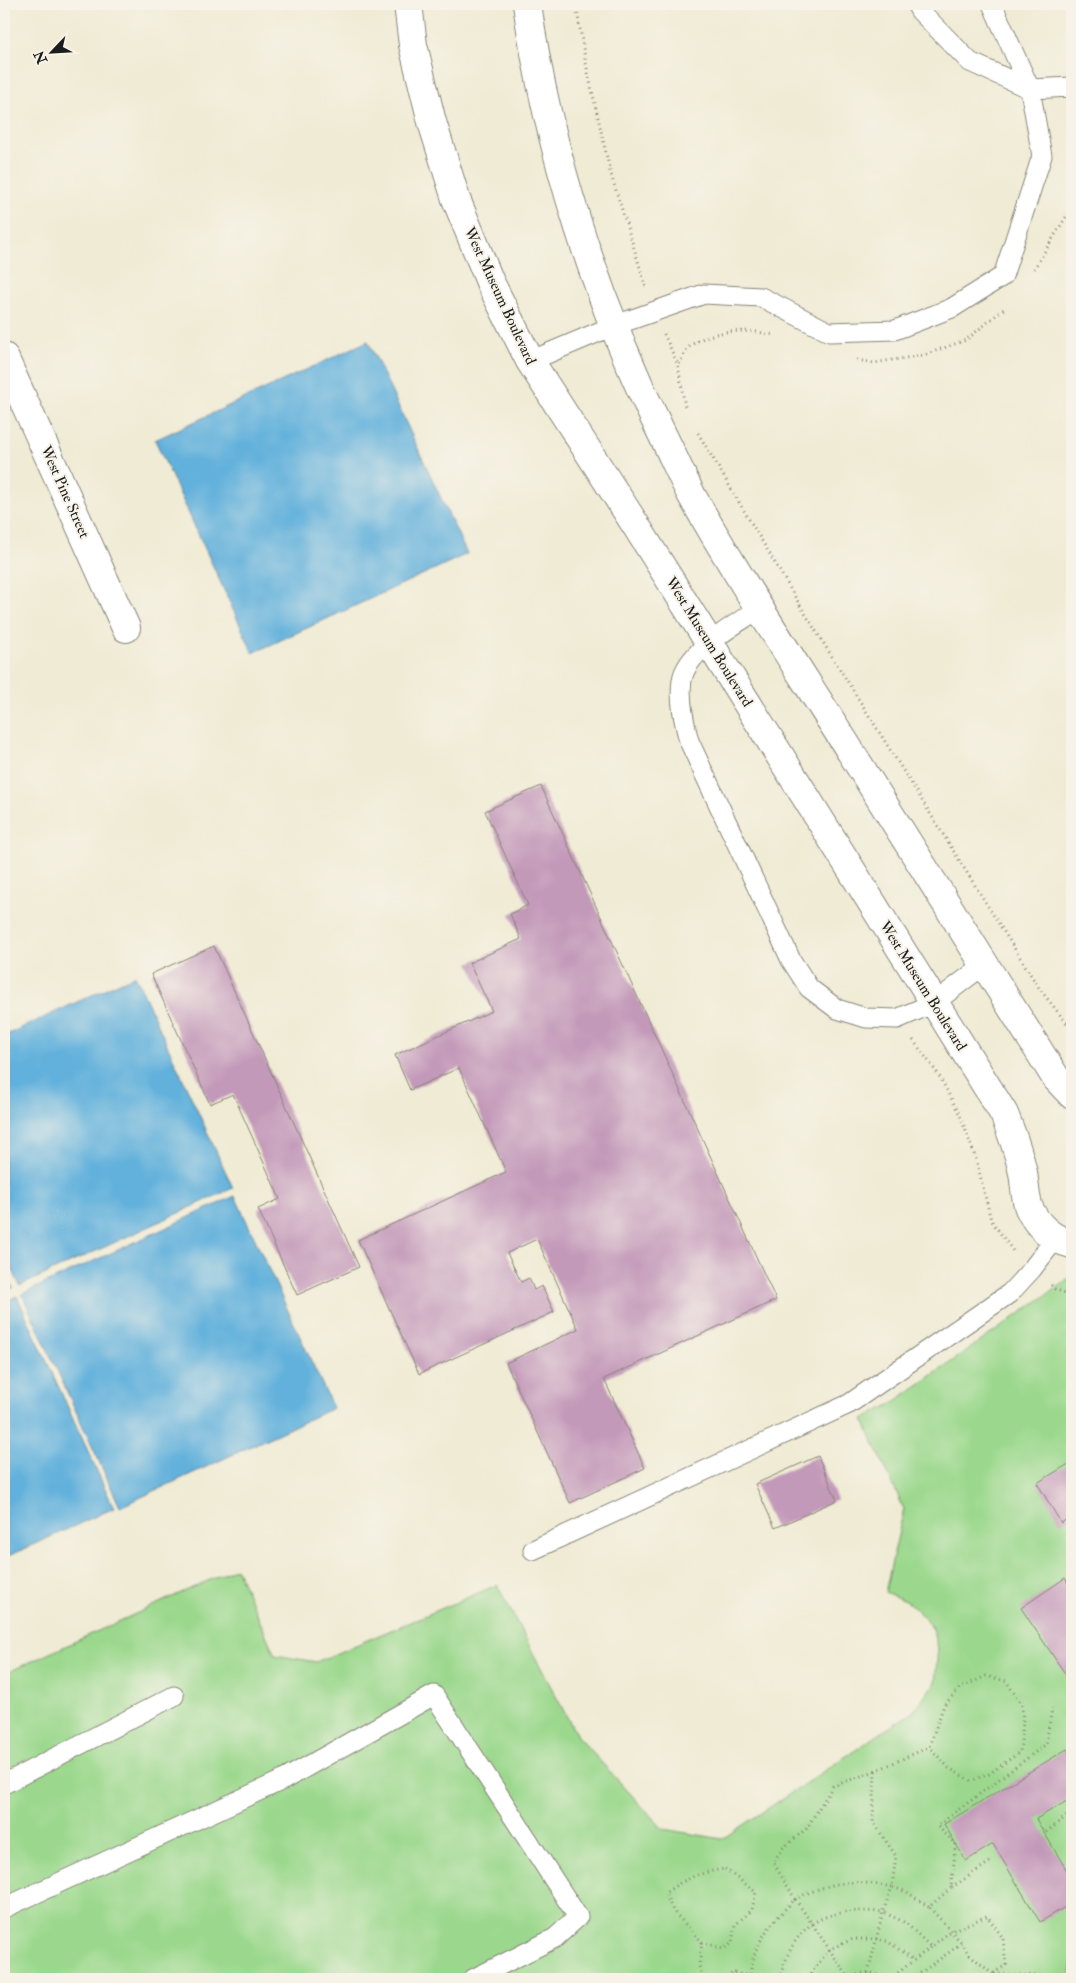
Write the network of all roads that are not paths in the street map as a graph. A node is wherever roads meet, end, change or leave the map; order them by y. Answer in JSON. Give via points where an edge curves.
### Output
{"nodes":[{"id":1,"x":408,"y":4,"type":"edge"},
{"id":2,"x":527,"y":4,"type":"edge"},
{"id":3,"x":916,"y":4,"type":"edge"},
{"id":4,"x":992,"y":4,"type":"edge"},
{"id":5,"x":1072,"y":87,"type":"edge"},
{"id":6,"x":1030,"y":88,"type":"junction"},
{"id":7,"x":613,"y":326,"type":"junction"},
{"id":8,"x":4,"y":357,"type":"edge"},
{"id":9,"x":530,"y":361,"type":"junction"},
{"id":10,"x":12,"y":398,"type":"edge"},
{"id":11,"x":760,"y":608,"type":"junction"},
{"id":12,"x":126,"y":628,"type":"dead end"},
{"id":13,"x":709,"y":643,"type":"junction"},
{"id":14,"x":985,"y":964,"type":"junction"},
{"id":15,"x":934,"y":1003,"type":"junction"},
{"id":16,"x":1072,"y":1095,"type":"edge"},
{"id":17,"x":1064,"y":1241,"type":"edge"},
{"id":18,"x":532,"y":1550,"type":"dead end"},
{"id":19,"x":174,"y":1696,"type":"dead end"},
{"id":20,"x":4,"y":1784,"type":"edge"},
{"id":21,"x":4,"y":1908,"type":"edge"},
{"id":22,"x":473,"y":1979,"type":"edge"}],
"edges":[{"from":1,"to":9,"type":"street","name":"West Museum Boulevard","via":[[413,45],[456,199],[490,282]]},
{"from":2,"to":7,"type":"street","via":[[532,44],[550,125],[578,224]]},
{"from":3,"to":6,"type":"lane","via":[[970,62]]},
{"from":4,"to":6,"type":"lane"},
{"from":5,"to":6,"type":"lane"},
{"from":6,"to":7,"type":"lane","via":[[1042,156],[1003,276],[952,308],[895,330],[829,332],[761,297],[704,294]]},
{"from":7,"to":9,"type":"lane"},
{"from":7,"to":11,"type":"street","via":[[692,495]]},
{"from":8,"to":10,"type":"street","name":"West Pine Street"},
{"from":9,"to":13,"type":"street","name":"West Museum Boulevard"},
{"from":10,"to":12,"type":"street","name":"West Pine Street"},
{"from":11,"to":13,"type":"lane"},
{"from":11,"to":14,"type":"street"},
{"from":13,"to":15,"type":"street","name":"West Museum Boulevard"},
{"from":13,"to":15,"type":"lane","via":[[690,662],[682,680],[682,716],[689,741],[791,960],[809,988],[837,1009],[866,1018],[897,1019]]},
{"from":14,"to":15,"type":"lane"},
{"from":14,"to":16,"type":"street","via":[[1056,1078]]},
{"from":15,"to":17,"type":"street","name":"West Museum Boulevard","via":[[1004,1114],[1023,1174],[1028,1207],[1038,1224]]},
{"from":17,"to":18,"type":"lane","via":[[1010,1292],[849,1404]]},
{"from":19,"to":20,"type":"lane"},
{"from":21,"to":22,"type":"lane","via":[[285,1779],[434,1695],[578,1917],[555,1938]]}]}
